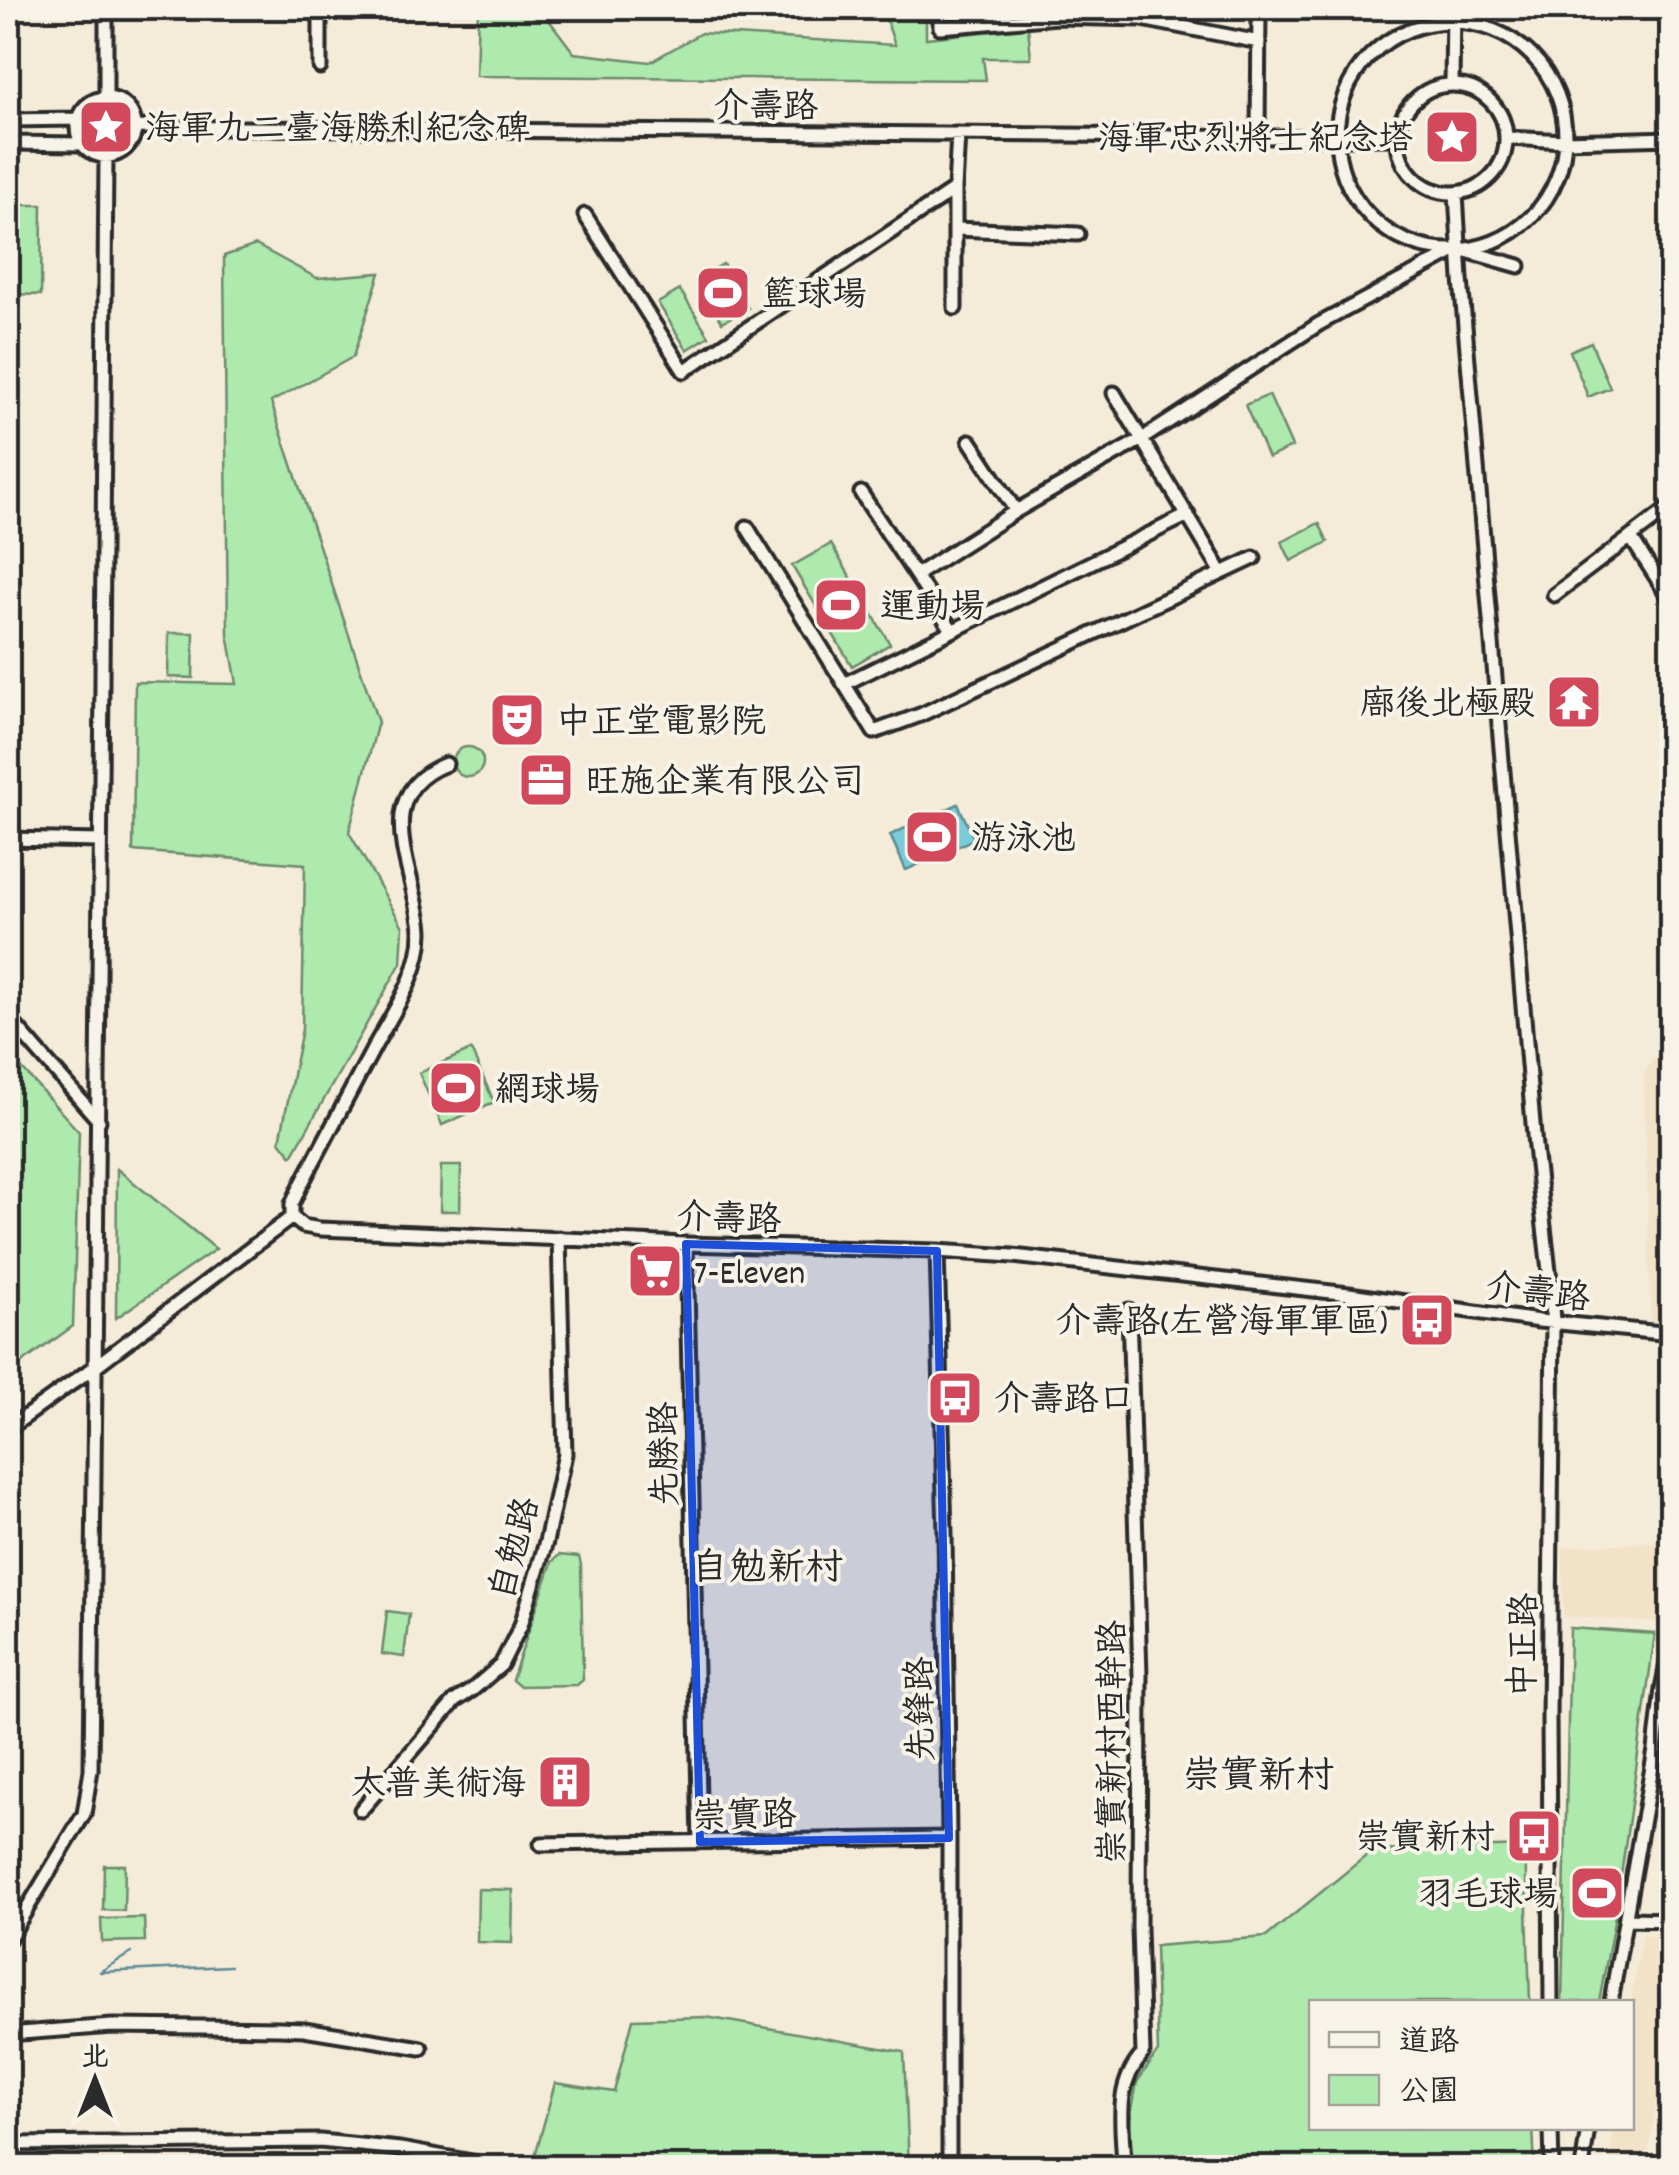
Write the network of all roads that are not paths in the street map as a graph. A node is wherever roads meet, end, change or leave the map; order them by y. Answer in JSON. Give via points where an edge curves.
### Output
{"nodes":[{"id":1,"x":106,"y":8,"type":"edge"},
{"id":2,"x":320,"y":8,"type":"edge"},
{"id":3,"x":940,"y":8,"type":"edge"},
{"id":4,"x":1259,"y":8,"type":"edge"},
{"id":5,"x":1453,"y":8,"type":"edge"},
{"id":6,"x":1453,"y":22,"type":"junction"},
{"id":7,"x":1259,"y":42,"type":"junction"},
{"id":8,"x":320,"y":67,"type":"dead end"},
{"id":9,"x":1452,"y":84,"type":"junction"},
{"id":10,"x":106,"y":98,"type":"junction"},
{"id":11,"x":78,"y":119,"type":"junction"},
{"id":12,"x":8,"y":120,"type":"edge"},
{"id":13,"x":135,"y":127,"type":"junction"},
{"id":14,"x":958,"y":134,"type":"junction"},
{"id":15,"x":1258,"y":136,"type":"junction"},
{"id":16,"x":1337,"y":137,"type":"junction"},
{"id":17,"x":1397,"y":138,"type":"junction"},
{"id":18,"x":1506,"y":138,"type":"junction"},
{"id":19,"x":1672,"y":138,"type":"edge"},
{"id":20,"x":1565,"y":141,"type":"junction"},
{"id":21,"x":8,"y":143,"type":"edge"},
{"id":22,"x":82,"y":144,"type":"junction"},
{"id":23,"x":106,"y":156,"type":"junction"},
{"id":24,"x":955,"y":189,"type":"junction"},
{"id":25,"x":1456,"y":193,"type":"junction"},
{"id":26,"x":585,"y":215,"type":"dead end"},
{"id":27,"x":955,"y":229,"type":"junction"},
{"id":28,"x":1078,"y":234,"type":"dead end"},
{"id":29,"x":1459,"y":249,"type":"junction"},
{"id":30,"x":1519,"y":266,"type":"dead end"},
{"id":31,"x":956,"y":308,"type":"dead end"},
{"id":32,"x":1114,"y":392,"type":"dead end"},
{"id":33,"x":1142,"y":440,"type":"junction"},
{"id":34,"x":970,"y":441,"type":"dead end"},
{"id":35,"x":8,"y":444,"type":"edge"},
{"id":36,"x":861,"y":493,"type":"dead end"},
{"id":37,"x":1672,"y":506,"type":"edge"},
{"id":38,"x":1016,"y":511,"type":"junction"},
{"id":39,"x":1188,"y":515,"type":"junction"},
{"id":40,"x":746,"y":526,"type":"dead end"},
{"id":41,"x":1631,"y":538,"type":"junction"},
{"id":42,"x":1254,"y":558,"type":"dead end"},
{"id":43,"x":8,"y":559,"type":"edge"},
{"id":44,"x":1222,"y":572,"type":"junction"},
{"id":45,"x":916,"y":575,"type":"junction"},
{"id":46,"x":1554,"y":595,"type":"dead end"},
{"id":47,"x":1672,"y":602,"type":"edge"},
{"id":48,"x":952,"y":630,"type":"junction"},
{"id":49,"x":844,"y":684,"type":"junction"},
{"id":50,"x":446,"y":764,"type":"dead end"},
{"id":51,"x":8,"y":840,"type":"edge"},
{"id":52,"x":99,"y":842,"type":"junction"},
{"id":53,"x":8,"y":1017,"type":"edge"},
{"id":54,"x":99,"y":1121,"type":"junction"},
{"id":55,"x":292,"y":1217,"type":"junction"},
{"id":56,"x":559,"y":1238,"type":"junction"},
{"id":57,"x":686,"y":1244,"type":"junction"},
{"id":58,"x":937,"y":1250,"type":"junction"},
{"id":59,"x":1130,"y":1310,"type":"dead end"},
{"id":60,"x":1553,"y":1322,"type":"junction"},
{"id":61,"x":1672,"y":1334,"type":"edge"},
{"id":62,"x":97,"y":1365,"type":"junction"},
{"id":63,"x":8,"y":1430,"type":"edge"},
{"id":64,"x":1672,"y":1637,"type":"edge"},
{"id":65,"x":361,"y":1810,"type":"dead end"},
{"id":66,"x":949,"y":1838,"type":"junction"},
{"id":67,"x":700,"y":1842,"type":"junction"},
{"id":68,"x":541,"y":1844,"type":"dead end"},
{"id":69,"x":1627,"y":1919,"type":"junction"},
{"id":70,"x":1672,"y":1920,"type":"edge"},
{"id":71,"x":8,"y":1940,"type":"edge"},
{"id":72,"x":1551,"y":2000,"type":"edge"},
{"id":73,"x":1611,"y":2000,"type":"edge"},
{"id":74,"x":8,"y":2034,"type":"edge"},
{"id":75,"x":420,"y":2048,"type":"dead end"},
{"id":76,"x":1551,"y":2130,"type":"edge"},
{"id":77,"x":1588,"y":2130,"type":"edge"},
{"id":78,"x":8,"y":2144,"type":"edge"},
{"id":79,"x":506,"y":2168,"type":"edge"},
{"id":80,"x":949,"y":2168,"type":"edge"},
{"id":81,"x":1124,"y":2168,"type":"edge"},
{"id":82,"x":1552,"y":2168,"type":"edge"},
{"id":83,"x":1582,"y":2168,"type":"edge"}],
"edges":[{"from":1,"to":10,"type":"street"},
{"from":2,"to":8,"type":"street"},
{"from":3,"to":7,"type":"street","via":[[940,26],[1142,19]]},
{"from":4,"to":7,"type":"street"},
{"from":5,"to":6,"type":"street"},
{"from":6,"to":9,"type":"street"},
{"from":6,"to":16,"type":"street","via":[[1413,28],[1364,62],[1344,97]]},
{"from":6,"to":20,"type":"street","via":[[1492,30],[1534,58],[1560,101]]},
{"from":7,"to":15,"type":"street"},
{"from":9,"to":17,"type":"street","via":[[1414,100]]},
{"from":9,"to":18,"type":"street","via":[[1469,87],[1496,107]]},
{"from":10,"to":11,"type":"street","via":[[88,104]]},
{"from":10,"to":13,"type":"street","via":[[130,110]]},
{"from":11,"to":12,"type":"street"},
{"from":11,"to":22,"type":"street"},
{"from":13,"to":14,"type":"street","name":"介壽路"},
{"from":13,"to":23,"type":"street","via":[[123,150]]},
{"from":14,"to":15,"type":"street","name":"介壽路"},
{"from":14,"to":24,"type":"street"},
{"from":15,"to":16,"type":"street","name":"介壽路"},
{"from":16,"to":17,"type":"street","name":"介壽路"},
{"from":16,"to":29,"type":"street","via":[[1349,188],[1364,210],[1407,240]]},
{"from":17,"to":25,"type":"street","via":[[1403,163],[1420,183]]},
{"from":18,"to":20,"type":"street"},
{"from":18,"to":25,"type":"street","via":[[1497,169]]},
{"from":19,"to":20,"type":"street"},
{"from":20,"to":29,"type":"street","via":[[1558,175],[1541,206],[1504,236]]},
{"from":21,"to":22,"type":"street"},
{"from":22,"to":23,"type":"street"},
{"from":23,"to":52,"type":"street"},
{"from":24,"to":26,"type":"street","via":[[684,371]]},
{"from":24,"to":27,"type":"street"},
{"from":25,"to":29,"type":"street","name":"中正路"},
{"from":27,"to":28,"type":"street"},
{"from":27,"to":31,"type":"street"},
{"from":29,"to":30,"type":"street"},
{"from":29,"to":33,"type":"street","via":[[1320,324]]},
{"from":29,"to":60,"type":"street","name":"中正路"},
{"from":32,"to":33,"type":"street"},
{"from":33,"to":38,"type":"street"},
{"from":33,"to":39,"type":"street"},
{"from":34,"to":38,"type":"street"},
{"from":35,"to":43,"type":"street"},
{"from":36,"to":45,"type":"street"},
{"from":37,"to":41,"type":"street"},
{"from":38,"to":45,"type":"street"},
{"from":39,"to":44,"type":"street"},
{"from":39,"to":48,"type":"street"},
{"from":40,"to":49,"type":"street"},
{"from":41,"to":46,"type":"street"},
{"from":41,"to":47,"type":"street"},
{"from":42,"to":44,"type":"street"},
{"from":44,"to":49,"type":"street","via":[[874,732]]},
{"from":45,"to":48,"type":"street"},
{"from":48,"to":49,"type":"street"},
{"from":50,"to":55,"type":"street","via":[[418,780],[400,822],[422,930],[412,975],[300,1187]]},
{"from":51,"to":52,"type":"street"},
{"from":52,"to":54,"type":"street"},
{"from":53,"to":54,"type":"street"},
{"from":54,"to":62,"type":"street"},
{"from":55,"to":56,"type":"street","name":"介壽路","via":[[320,1229]]},
{"from":55,"to":62,"type":"street"},
{"from":56,"to":57,"type":"street","name":"介壽路"},
{"from":56,"to":65,"type":"street","name":"自勉路","via":[[566,1454],[521,1625],[501,1665],[455,1701]]},
{"from":57,"to":58,"type":"street","name":"介壽路"},
{"from":57,"to":67,"type":"street","name":"先勝路"},
{"from":58,"to":60,"type":"street","name":"介壽路"},
{"from":58,"to":66,"type":"street","name":"先鋒路"},
{"from":59,"to":81,"type":"street","name":"崇實新村西幹路","via":[[1143,2054],[1122,2092]]},
{"from":60,"to":61,"type":"street","name":"介壽路"},
{"from":60,"to":72,"type":"street","name":"中正路"},
{"from":62,"to":63,"type":"street"},
{"from":62,"to":71,"type":"street","via":[[84,1814]]},
{"from":64,"to":69,"type":"street"},
{"from":66,"to":67,"type":"street","name":"崇實路"},
{"from":66,"to":80,"type":"street","name":"先鋒路"},
{"from":67,"to":68,"type":"street","name":"崇實路"},
{"from":69,"to":70,"type":"street"},
{"from":69,"to":73,"type":"street"},
{"from":74,"to":75,"type":"street","via":[[112,2026],[279,2028]]},
{"from":76,"to":82,"type":"street"},
{"from":77,"to":83,"type":"street"},
{"from":78,"to":79,"type":"street","via":[[320,2141]]}]}
